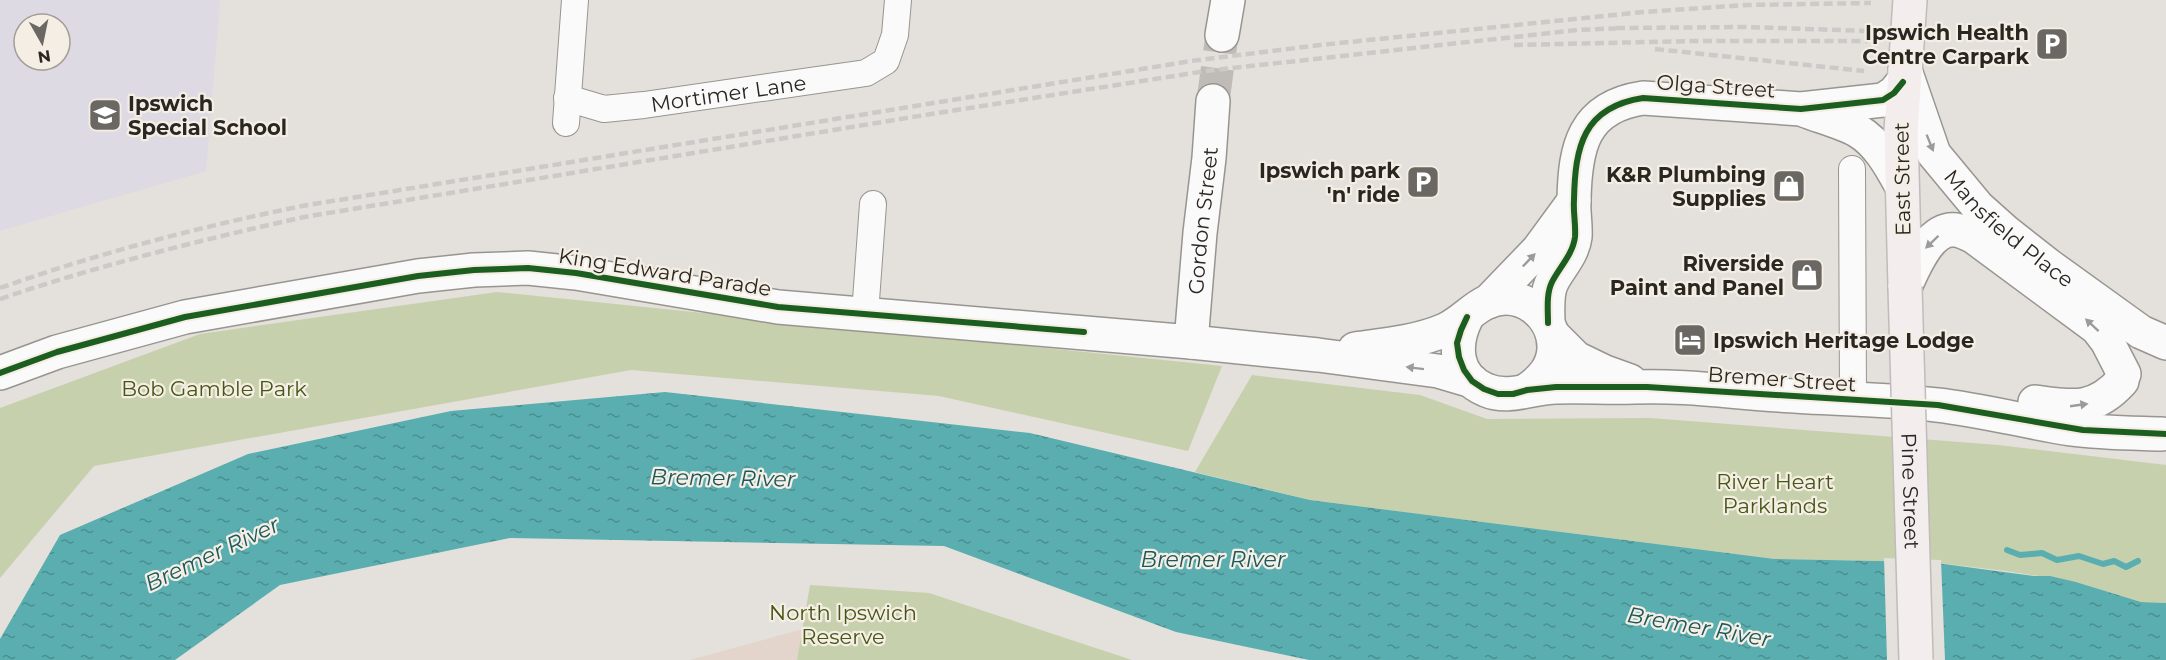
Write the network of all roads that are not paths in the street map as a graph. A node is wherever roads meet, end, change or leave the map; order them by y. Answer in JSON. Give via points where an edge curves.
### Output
{"nodes":[{"id":1,"x":575,"y":0,"type":"edge"},
{"id":2,"x":898,"y":0,"type":"edge"},
{"id":3,"x":1228,"y":0,"type":"edge"},
{"id":4,"x":1910,"y":0,"type":"edge"},
{"id":5,"x":1222,"y":35,"type":"tunnel mouth"},
{"id":6,"x":1904,"y":75,"type":"junction"},
{"id":7,"x":1213,"y":101,"type":"tunnel mouth"},
{"id":8,"x":1802,"y":109,"type":"junction"},
{"id":9,"x":1852,"y":169,"type":"dead end"},
{"id":10,"x":1901,"y":185,"type":"junction"},
{"id":11,"x":1574,"y":201,"type":"junction"},
{"id":12,"x":873,"y":204,"type":"dead end"},
{"id":13,"x":1905,"y":287,"type":"junction"},
{"id":14,"x":1477,"y":309,"type":"junction"},
{"id":15,"x":865,"y":314,"type":"junction"},
{"id":16,"x":1551,"y":329,"type":"junction"},
{"id":17,"x":1191,"y":342,"type":"junction"},
{"id":18,"x":2166,"y":343,"type":"edge"},
{"id":19,"x":1318,"y":355,"type":"junction"},
{"id":20,"x":0,"y":373,"type":"edge"},
{"id":21,"x":2123,"y":378,"type":"junction"},
{"id":22,"x":1472,"y":381,"type":"junction"},
{"id":23,"x":1647,"y":387,"type":"junction"},
{"id":24,"x":1527,"y":390,"type":"junction"},
{"id":25,"x":1853,"y":400,"type":"junction"},
{"id":26,"x":1938,"y":405,"type":"junction"},
{"id":27,"x":2164,"y":434,"type":"edge"},
{"id":28,"x":1916,"y":660,"type":"edge"}],
"edges":[{"from":1,"to":2,"type":"street","name":"Mortimer Lane","via":[[566,110],[644,105],[866,73],[886,61],[895,35]]},
{"from":3,"to":5,"type":"street"},
{"from":4,"to":6,"type":"main road","name":"East Street"},
{"from":6,"to":8,"type":"street","name":"Olga Street","via":[[1894,93],[1883,100]]},
{"from":6,"to":10,"type":"main road","name":"East Street"},
{"from":6,"to":18,"type":"street","name":"Mansfield Place","one_way":true,"via":[[1934,154],[1978,207],[2048,265],[2141,332]]},
{"from":7,"to":17,"type":"street","name":"Gordon Street"},
{"from":8,"to":10,"type":"street","name":"Olga Street","via":[[1857,130],[1888,161]]},
{"from":8,"to":11,"type":"street","name":"Olga Street","via":[[1653,98],[1614,105],[1599,114],[1583,138]]},
{"from":9,"to":25,"type":"street"},
{"from":10,"to":13,"type":"main road","name":"East Street"},
{"from":14,"to":11,"type":"street","one_way":true,"via":[[1538,250]]},
{"from":11,"to":16,"type":"street","name":"Olga Street","via":[[1575,238],[1548,294]]},
{"from":12,"to":15,"type":"street"},
{"from":21,"to":13,"type":"street","name":"Mansfield Place","one_way":true,"via":[[2097,328],[1974,237],[1958,230],[1941,234],[1920,255]]},
{"from":13,"to":28,"type":"main road","name":"Pine Street","bridge":true},
{"from":14,"to":16,"type":"street","name":"Bremer Street","via":[[1500,298],[1515,299],[1541,312]]},
{"from":14,"to":19,"type":"street","name":"Bremer Street","via":[[1445,330],[1403,343]]},
{"from":14,"to":22,"type":"street","via":[[1461,330],[1457,343],[1464,370]]},
{"from":15,"to":17,"type":"street","name":"King Edward Parade"},
{"from":15,"to":20,"type":"street","name":"King Edward Parade","via":[[778,307],[576,273],[528,268],[474,270],[418,276],[185,317],[57,352]]},
{"from":16,"to":23,"type":"street","name":"Bremer Street","via":[[1575,358]]},
{"from":16,"to":24,"type":"street","via":[[1554,351],[1550,367]]},
{"from":17,"to":19,"type":"street","name":"Bremer Street"},
{"from":18,"to":21,"type":"street","name":"Bremer Street","via":[[2150,346],[2137,355]]},
{"from":22,"to":19,"type":"street","name":"Bremer Street","one_way":true,"via":[[1438,371]]},
{"from":26,"to":21,"type":"street","name":"Bremer Street","one_way":true,"via":[[1992,397],[2079,407],[2104,397]]},
{"from":21,"to":27,"type":"street","name":"Mansfield Place","via":[[2122,396],[2130,416],[2141,426]]},
{"from":22,"to":24,"type":"street","name":"Bremer Street","via":[[1498,394]]},
{"from":23,"to":24,"type":"street","name":"Bremer Street"},
{"from":23,"to":25,"type":"street","name":"Bremer Street"},
{"from":25,"to":26,"type":"street","name":"Bremer Street"},
{"from":26,"to":27,"type":"street","name":"Bremer Street","via":[[2083,430]]}]}
